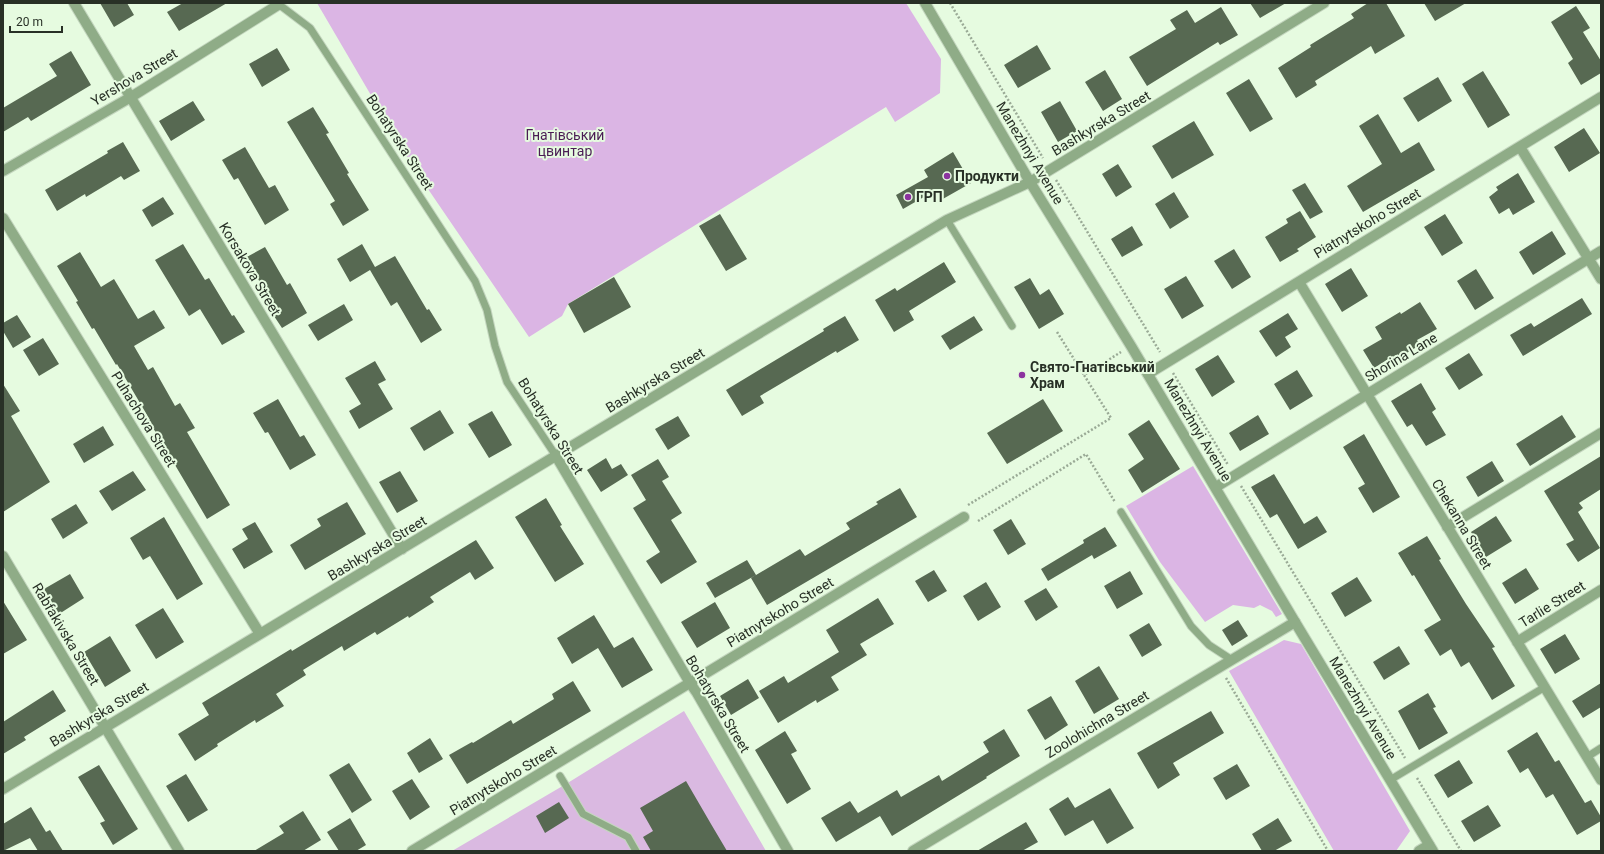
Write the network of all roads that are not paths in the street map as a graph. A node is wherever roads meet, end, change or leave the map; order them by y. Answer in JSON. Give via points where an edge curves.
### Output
{"nodes":[{"id":1,"x":74,"y":3,"type":"edge"},
{"id":2,"x":925,"y":3,"type":"edge"},
{"id":3,"x":1324,"y":3,"type":"edge"},
{"id":4,"x":278,"y":4,"type":"edge"},
{"id":5,"x":131,"y":97,"type":"junction"},
{"id":6,"x":1601,"y":97,"type":"edge"},
{"id":7,"x":1520,"y":146,"type":"junction"},
{"id":8,"x":3,"y":171,"type":"edge"},
{"id":9,"x":1030,"y":182,"type":"junction"},
{"id":10,"x":3,"y":218,"type":"edge"},
{"id":11,"x":947,"y":220,"type":"junction"},
{"id":12,"x":1601,"y":251,"type":"edge"},
{"id":13,"x":1588,"y":258,"type":"junction"},
{"id":14,"x":1601,"y":279,"type":"edge"},
{"id":15,"x":1299,"y":282,"type":"junction"},
{"id":16,"x":1012,"y":326,"type":"dead end"},
{"id":17,"x":1148,"y":374,"type":"junction"},
{"id":18,"x":1367,"y":394,"type":"junction"},
{"id":19,"x":1601,"y":433,"type":"edge"},
{"id":20,"x":556,"y":456,"type":"junction"},
{"id":21,"x":1216,"y":487,"type":"junction"},
{"id":22,"x":1121,"y":512,"type":"road end"},
{"id":23,"x":964,"y":518,"type":"road end"},
{"id":24,"x":1447,"y":527,"type":"junction"},
{"id":25,"x":402,"y":550,"type":"junction"},
{"id":26,"x":3,"y":556,"type":"edge"},
{"id":27,"x":1601,"y":590,"type":"edge"},
{"id":28,"x":1294,"y":622,"type":"junction"},
{"id":29,"x":260,"y":634,"type":"junction"},
{"id":30,"x":1517,"y":642,"type":"junction"},
{"id":31,"x":1232,"y":660,"type":"junction"},
{"id":32,"x":690,"y":683,"type":"junction"},
{"id":33,"x":1545,"y":687,"type":"junction"},
{"id":34,"x":105,"y":726,"type":"junction"},
{"id":35,"x":1601,"y":748,"type":"edge"},
{"id":36,"x":1587,"y":757,"type":"junction"},
{"id":37,"x":560,"y":776,"type":"dead end"},
{"id":38,"x":1390,"y":780,"type":"junction"},
{"id":39,"x":1601,"y":780,"type":"edge"},
{"id":40,"x":3,"y":789,"type":"edge"},
{"id":41,"x":1431,"y":848,"type":"edge"},
{"id":42,"x":179,"y":851,"type":"edge"},
{"id":43,"x":412,"y":851,"type":"edge"},
{"id":44,"x":636,"y":851,"type":"edge"},
{"id":45,"x":788,"y":851,"type":"edge"},
{"id":46,"x":913,"y":851,"type":"edge"},
{"id":47,"x":1419,"y":851,"type":"edge"}],
"edges":[{"from":1,"to":5,"type":"street","name":"Korsakova Street"},
{"from":2,"to":9,"type":"street","name":"Manezhnyi Avenue"},
{"from":3,"to":9,"type":"street","name":"Bashkyrska Street"},
{"from":4,"to":5,"type":"street","name":"Yershova Street"},
{"from":4,"to":20,"type":"lane","name":"Bohatyrska Street","via":[[310,28],[475,281],[487,310],[507,382]]},
{"from":5,"to":8,"type":"street","name":"Yershova Street"},
{"from":5,"to":25,"type":"street","name":"Korsakova Street"},
{"from":6,"to":7,"type":"street","name":"Piatnytskoho Street"},
{"from":7,"to":13,"type":"street"},
{"from":7,"to":15,"type":"street","name":"Piatnytskoho Street"},
{"from":9,"to":11,"type":"street","name":"Bashkyrska Street"},
{"from":9,"to":17,"type":"street","name":"Manezhnyi Avenue"},
{"from":10,"to":29,"type":"street","name":"Puhachova Street"},
{"from":11,"to":16,"type":"lane"},
{"from":11,"to":20,"type":"street","name":"Bashkyrska Street"},
{"from":12,"to":13,"type":"street","name":"Shorina Lane"},
{"from":13,"to":14,"type":"street"},
{"from":13,"to":18,"type":"street","name":"Shorina Lane"},
{"from":15,"to":17,"type":"street","name":"Piatnytskoho Street"},
{"from":15,"to":18,"type":"street","name":"Chekanna Street"},
{"from":17,"to":21,"type":"street","name":"Manezhnyi Avenue"},
{"from":18,"to":21,"type":"street","name":"Shorina Lane"},
{"from":18,"to":24,"type":"street","name":"Chekanna Street"},
{"from":19,"to":24,"type":"street"},
{"from":20,"to":25,"type":"street","name":"Bashkyrska Street"},
{"from":20,"to":32,"type":"street","name":"Bohatyrska Street"},
{"from":21,"to":28,"type":"street","name":"Manezhnyi Avenue"},
{"from":22,"to":31,"type":"lane","via":[[1191,626],[1209,645]]},
{"from":23,"to":32,"type":"street","name":"Piatnytskoho Street"},
{"from":24,"to":30,"type":"street","name":"Chekanna Street"},
{"from":25,"to":29,"type":"street","name":"Bashkyrska Street"},
{"from":26,"to":34,"type":"street","name":"Rabfakivska Street"},
{"from":27,"to":30,"type":"street","name":"Tarlie Street"},
{"from":28,"to":31,"type":"street","name":"Zoolohichna Street"},
{"from":28,"to":38,"type":"street","name":"Manezhnyi Avenue"},
{"from":29,"to":34,"type":"street","name":"Bashkyrska Street"},
{"from":30,"to":33,"type":"street","name":"Chekanna Street"},
{"from":31,"to":46,"type":"street","name":"Zoolohichna Street"},
{"from":32,"to":43,"type":"street","name":"Piatnytskoho Street"},
{"from":32,"to":45,"type":"street","name":"Bohatyrska Street"},
{"from":33,"to":36,"type":"street","name":"Chekanna Street"},
{"from":33,"to":38,"type":"lane"},
{"from":34,"to":40,"type":"street","name":"Bashkyrska Street"},
{"from":34,"to":42,"type":"street","name":"Rabfakivska Street"},
{"from":35,"to":36,"type":"lane"},
{"from":36,"to":39,"type":"street","name":"Chekanna Street"},
{"from":37,"to":44,"type":"lane","via":[[583,814],[628,837]]},
{"from":38,"to":41,"type":"street","name":"Manezhnyi Avenue"},
{"from":41,"to":47,"type":"street"}]}
